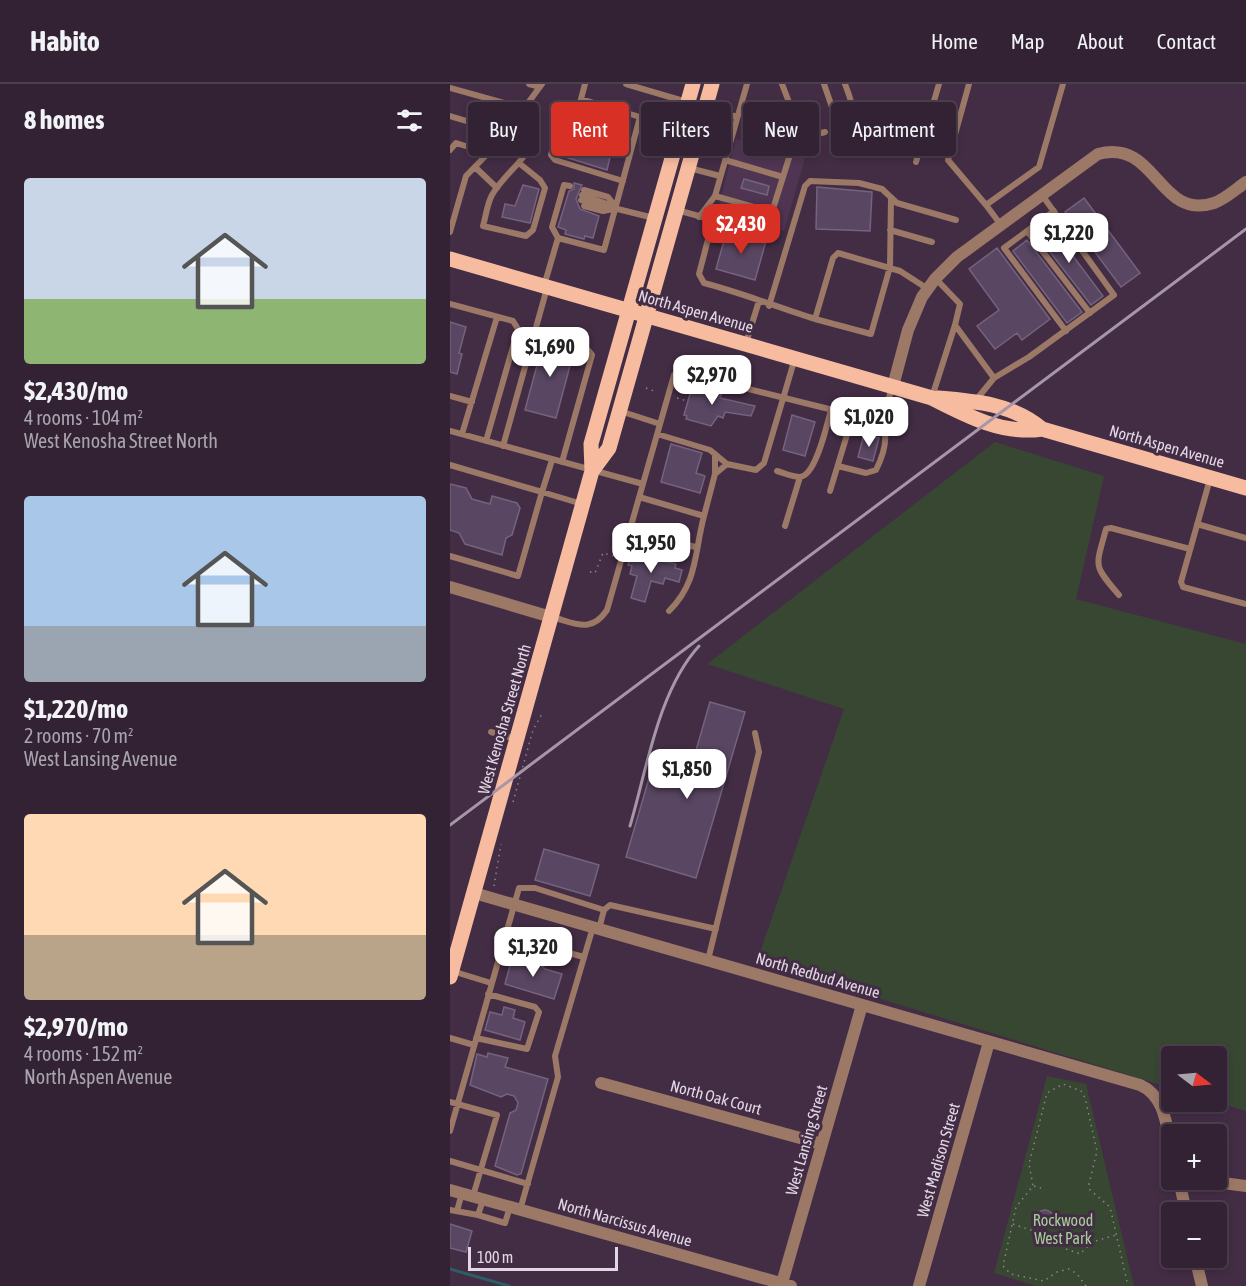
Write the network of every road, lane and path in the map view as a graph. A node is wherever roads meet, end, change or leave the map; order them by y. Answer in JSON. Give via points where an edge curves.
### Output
{"nodes":[{"id":1,"x":529,"y":84,"type":"edge"},
{"id":2,"x":585,"y":84,"type":"edge"},
{"id":3,"x":626,"y":84,"type":"edge"},
{"id":4,"x":693,"y":84,"type":"edge"},
{"id":5,"x":712,"y":84,"type":"edge"},
{"id":6,"x":747,"y":84,"type":"edge"},
{"id":7,"x":782,"y":84,"type":"edge"},
{"id":8,"x":824,"y":84,"type":"edge"},
{"id":9,"x":845,"y":84,"type":"edge"},
{"id":10,"x":939,"y":84,"type":"edge"},
{"id":11,"x":969,"y":84,"type":"edge"},
{"id":12,"x":1063,"y":84,"type":"edge"},
{"id":13,"x":541,"y":86,"type":"edge"},
{"id":14,"x":450,"y":88,"type":"edge"},
{"id":15,"x":581,"y":99,"type":"junction"},
{"id":16,"x":501,"y":102,"type":"edge"},
{"id":17,"x":531,"y":102,"type":"edge"},
{"id":18,"x":580,"y":102,"type":"edge"},
{"id":19,"x":688,"y":102,"type":"joint"},
{"id":20,"x":707,"y":102,"type":"edge"},
{"id":21,"x":934,"y":102,"type":"edge"},
{"id":22,"x":831,"y":104,"type":"edge"},
{"id":23,"x":731,"y":115,"type":"edge"},
{"id":24,"x":450,"y":116,"type":"edge"},
{"id":25,"x":737,"y":117,"type":"junction"},
{"id":26,"x":956,"y":118,"type":"edge"},
{"id":27,"x":959,"y":119,"type":"junction"},
{"id":28,"x":468,"y":121,"type":"edge"},
{"id":29,"x":453,"y":142,"type":"edge"},
{"id":30,"x":629,"y":145,"type":"edge"},
{"id":31,"x":632,"y":146,"type":"junction"},
{"id":32,"x":468,"y":147,"type":"edge"},
{"id":33,"x":450,"y":150,"type":"edge"},
{"id":34,"x":485,"y":156,"type":"edge"},
{"id":35,"x":525,"y":156,"type":"edge"},
{"id":36,"x":553,"y":156,"type":"edge"},
{"id":37,"x":673,"y":156,"type":"edge"},
{"id":38,"x":691,"y":156,"type":"edge"},
{"id":39,"x":918,"y":156,"type":"edge"},
{"id":40,"x":789,"y":158,"type":"dead end"},
{"id":41,"x":724,"y":160,"type":"junction"},
{"id":42,"x":916,"y":162,"type":"dead end"},
{"id":43,"x":519,"y":163,"type":"junction"},
{"id":44,"x":475,"y":167,"type":"junction"},
{"id":45,"x":688,"y":167,"type":"junction"},
{"id":46,"x":720,"y":176,"type":"junction"},
{"id":47,"x":783,"y":177,"type":"junction"},
{"id":48,"x":623,"y":181,"type":"junction"},
{"id":49,"x":1246,"y":182,"type":"edge"},
{"id":50,"x":497,"y":188,"type":"junction"},
{"id":51,"x":565,"y":194,"type":"dead end"},
{"id":52,"x":1042,"y":195,"type":"junction"},
{"id":53,"x":715,"y":196,"type":"junction"},
{"id":54,"x":891,"y":197,"type":"junction"},
{"id":55,"x":986,"y":205,"type":"junction"},
{"id":56,"x":616,"y":208,"type":"junction"},
{"id":57,"x":676,"y":210,"type":"junction"},
{"id":58,"x":1054,"y":211,"type":"junction"},
{"id":59,"x":699,"y":216,"type":"junction"},
{"id":60,"x":655,"y":218,"type":"junction"},
{"id":61,"x":956,"y":220,"type":"dead end"},
{"id":62,"x":1001,"y":225,"type":"junction"},
{"id":63,"x":890,"y":230,"type":"junction"},
{"id":64,"x":1027,"y":231,"type":"junction"},
{"id":65,"x":450,"y":232,"type":"edge"},
{"id":66,"x":558,"y":238,"type":"junction"},
{"id":67,"x":932,"y":242,"type":"dead end"},
{"id":68,"x":450,"y":259,"type":"edge"},
{"id":69,"x":890,"y":267,"type":"junction"},
{"id":70,"x":932,"y":284,"type":"junction"},
{"id":71,"x":546,"y":287,"type":"junction"},
{"id":72,"x":759,"y":301,"type":"junction"},
{"id":73,"x":450,"y":304,"type":"edge"},
{"id":74,"x":769,"y":306,"type":"junction"},
{"id":75,"x":629,"y":311,"type":"junction"},
{"id":76,"x":1090,"y":313,"type":"junction"},
{"id":77,"x":646,"y":315,"type":"junction"},
{"id":78,"x":496,"y":317,"type":"junction"},
{"id":79,"x":815,"y":319,"type":"junction"},
{"id":80,"x":955,"y":325,"type":"junction"},
{"id":81,"x":536,"y":329,"type":"junction"},
{"id":82,"x":1066,"y":331,"type":"junction"},
{"id":83,"x":746,"y":344,"type":"junction"},
{"id":84,"x":795,"y":358,"type":"junction"},
{"id":85,"x":994,"y":378,"type":"junction"},
{"id":86,"x":892,"y":386,"type":"junction"},
{"id":87,"x":646,"y":388,"type":"dead end"},
{"id":88,"x":654,"y":391,"type":"dead end"},
{"id":89,"x":450,"y":396,"type":"edge"},
{"id":90,"x":673,"y":397,"type":"dead end"},
{"id":91,"x":783,"y":397,"type":"junction"},
{"id":92,"x":932,"y":398,"type":"junction"},
{"id":93,"x":687,"y":401,"type":"dead end"},
{"id":94,"x":976,"y":401,"type":"junction"},
{"id":95,"x":472,"y":402,"type":"junction"},
{"id":96,"x":831,"y":410,"type":"junction"},
{"id":97,"x":619,"y":411,"type":"junction"},
{"id":98,"x":853,"y":415,"type":"junction"},
{"id":99,"x":882,"y":423,"type":"junction"},
{"id":100,"x":660,"y":424,"type":"junction"},
{"id":101,"x":1042,"y":429,"type":"junction"},
{"id":102,"x":450,"y":430,"type":"edge"},
{"id":103,"x":462,"y":434,"type":"junction"},
{"id":104,"x":657,"y":434,"type":"junction"},
{"id":105,"x":486,"y":441,"type":"junction"},
{"id":106,"x":503,"y":446,"type":"junction"},
{"id":107,"x":715,"y":454,"type":"junction"},
{"id":108,"x":552,"y":460,"type":"junction"},
{"id":109,"x":562,"y":462,"type":"junction"},
{"id":110,"x":727,"y":464,"type":"junction"},
{"id":111,"x":450,"y":465,"type":"edge"},
{"id":112,"x":838,"y":466,"type":"junction"},
{"id":113,"x":592,"y":471,"type":"junction"},
{"id":114,"x":777,"y":471,"type":"dead end"},
{"id":115,"x":715,"y":474,"type":"junction"},
{"id":116,"x":800,"y":477,"type":"junction"},
{"id":117,"x":1210,"y":478,"type":"junction"},
{"id":118,"x":643,"y":484,"type":"junction"},
{"id":119,"x":1246,"y":488,"type":"edge"},
{"id":120,"x":830,"y":491,"type":"dead end"},
{"id":121,"x":543,"y":492,"type":"junction"},
{"id":122,"x":639,"y":497,"type":"junction"},
{"id":123,"x":583,"y":504,"type":"junction"},
{"id":124,"x":704,"y":516,"type":"junction"},
{"id":125,"x":1197,"y":524,"type":"junction"},
{"id":126,"x":785,"y":526,"type":"dead end"},
{"id":127,"x":630,"y":528,"type":"junction"},
{"id":128,"x":1246,"y":538,"type":"edge"},
{"id":129,"x":695,"y":547,"type":"junction"},
{"id":130,"x":1190,"y":549,"type":"junction"},
{"id":131,"x":450,"y":555,"type":"edge"},
{"id":132,"x":622,"y":558,"type":"junction"},
{"id":133,"x":590,"y":572,"type":"dead end"},
{"id":134,"x":450,"y":587,"type":"edge"},
{"id":135,"x":1119,"y":595,"type":"dead end"},
{"id":136,"x":1246,"y":604,"type":"edge"},
{"id":137,"x":669,"y":611,"type":"dead end"},
{"id":138,"x":551,"y":616,"type":"junction"},
{"id":139,"x":543,"y":712,"type":"dead end"},
{"id":140,"x":491,"y":732,"type":"dead end"},
{"id":141,"x":755,"y":733,"type":"dead end"},
{"id":142,"x":517,"y":739,"type":"junction"},
{"id":143,"x":513,"y":804,"type":"dead end"},
{"id":144,"x":503,"y":837,"type":"dead end"},
{"id":145,"x":474,"y":892,"type":"junction"},
{"id":146,"x":489,"y":897,"type":"junction"},
{"id":147,"x":514,"y":904,"type":"junction"},
{"id":148,"x":604,"y":910,"type":"junction"},
{"id":149,"x":596,"y":928,"type":"junction"},
{"id":150,"x":716,"y":929,"type":"junction"},
{"id":151,"x":505,"y":936,"type":"junction"},
{"id":152,"x":584,"y":957,"type":"junction"},
{"id":153,"x":708,"y":960,"type":"junction"},
{"id":154,"x":451,"y":974,"type":"edge"},
{"id":155,"x":491,"y":983,"type":"junction"},
{"id":156,"x":488,"y":994,"type":"junction"},
{"id":157,"x":862,"y":1005,"type":"junction"},
{"id":158,"x":450,"y":1038,"type":"edge"},
{"id":159,"x":475,"y":1041,"type":"junction"},
{"id":160,"x":989,"y":1042,"type":"junction"},
{"id":161,"x":601,"y":1083,"type":"dead end"},
{"id":162,"x":450,"y":1102,"type":"edge"},
{"id":163,"x":458,"y":1104,"type":"junction"},
{"id":164,"x":1166,"y":1124,"type":"edge"},
{"id":165,"x":450,"y":1131,"type":"edge"},
{"id":166,"x":822,"y":1144,"type":"junction"},
{"id":167,"x":450,"y":1161,"type":"edge"},
{"id":168,"x":481,"y":1170,"type":"junction"},
{"id":169,"x":1227,"y":1183,"type":"edge"},
{"id":170,"x":528,"y":1184,"type":"junction"},
{"id":171,"x":1034,"y":1186,"type":"junction"},
{"id":172,"x":1246,"y":1186,"type":"edge"},
{"id":173,"x":1041,"y":1188,"type":"dead end"},
{"id":174,"x":467,"y":1195,"type":"edge"},
{"id":175,"x":515,"y":1208,"type":"junction"},
{"id":176,"x":453,"y":1210,"type":"edge"},
{"id":177,"x":478,"y":1215,"type":"junction"},
{"id":178,"x":1012,"y":1223,"type":"junction"},
{"id":179,"x":1117,"y":1235,"type":"junction"},
{"id":180,"x":1198,"y":1268,"type":"edge"},
{"id":181,"x":786,"y":1285,"type":"edge"},
{"id":182,"x":919,"y":1286,"type":"edge"},
{"id":183,"x":1086,"y":1286,"type":"edge"},
{"id":184,"x":1128,"y":1286,"type":"edge"},
{"id":185,"x":1202,"y":1286,"type":"edge"}],
"edges":[{"from":1,"to":13,"type":"lane"},
{"from":2,"to":15,"type":"lane"},
{"from":3,"to":19,"type":"lane"},
{"from":4,"to":19,"type":"main road","name":"West Kenosha Street North"},
{"from":5,"to":20,"type":"main road","name":"West Kenosha Street North"},
{"from":6,"to":25,"type":"lane"},
{"from":7,"to":9,"type":"lane","via":[[800,130],[811,136],[845,124],[852,114]]},
{"from":8,"to":22,"type":"lane"},
{"from":10,"to":21,"type":"lane"},
{"from":11,"to":27,"type":"lane"},
{"from":12,"to":55,"type":"lane","via":[[1039,167]]},
{"from":13,"to":17,"type":"lane"},
{"from":14,"to":16,"type":"lane"},
{"from":15,"to":18,"type":"lane"},
{"from":15,"to":31,"type":"lane","via":[[640,117]]},
{"from":23,"to":25,"type":"lane"},
{"from":24,"to":28,"type":"lane"},
{"from":25,"to":41,"type":"lane"},
{"from":26,"to":27,"type":"lane"},
{"from":27,"to":55,"type":"lane","via":[[948,160]]},
{"from":29,"to":32,"type":"lane"},
{"from":29,"to":33,"type":"lane"},
{"from":30,"to":31,"type":"lane"},
{"from":31,"to":48,"type":"lane"},
{"from":34,"to":44,"type":"lane"},
{"from":35,"to":43,"type":"lane"},
{"from":36,"to":48,"type":"lane"},
{"from":37,"to":60,"type":"main road","name":"West Kenosha Street North"},
{"from":38,"to":45,"type":"main road","name":"West Kenosha Street North"},
{"from":39,"to":42,"type":"lane"},
{"from":40,"to":47,"type":"lane"},
{"from":41,"to":46,"type":"lane"},
{"from":41,"to":47,"type":"lane"},
{"from":43,"to":50,"type":"lane"},
{"from":43,"to":50,"type":"lane","via":[[545,188],[533,230],[526,237],[483,226]]},
{"from":44,"to":50,"type":"lane"},
{"from":44,"to":65,"type":"lane","via":[[466,176]]},
{"from":45,"to":46,"type":"lane"},
{"from":45,"to":57,"type":"main road","name":"West Kenosha Street North"},
{"from":46,"to":53,"type":"lane"},
{"from":47,"to":53,"type":"lane","via":[[772,212]]},
{"from":48,"to":56,"type":"lane"},
{"from":49,"to":52,"type":"street","via":[[1216,202],[1202,205],[1172,196],[1136,157],[1113,150],[1098,154]]},
{"from":51,"to":66,"type":"lane","via":[[552,227]]},
{"from":52,"to":58,"type":"lane"},
{"from":52,"to":62,"type":"street"},
{"from":53,"to":59,"type":"lane"},
{"from":54,"to":61,"type":"lane","via":[[897,203]]},
{"from":54,"to":63,"type":"lane"},
{"from":54,"to":74,"type":"lane","via":[[882,189],[859,183],[810,181],[805,186]]},
{"from":55,"to":62,"type":"lane"},
{"from":56,"to":56,"type":"lane","via":[[603,211],[583,198],[605,201]]},
{"from":56,"to":60,"type":"lane"},
{"from":56,"to":66,"type":"lane","via":[[604,250]]},
{"from":57,"to":59,"type":"lane"},
{"from":57,"to":77,"type":"main road","name":"West Kenosha Street North"},
{"from":58,"to":64,"type":"lane"},
{"from":58,"to":76,"type":"lane","via":[[1114,295]]},
{"from":59,"to":72,"type":"lane","via":[[713,220],[699,274],[704,283]]},
{"from":60,"to":75,"type":"main road","name":"West Kenosha Street North"},
{"from":62,"to":70,"type":"street","via":[[957,257]]},
{"from":63,"to":67,"type":"lane"},
{"from":63,"to":69,"type":"lane"},
{"from":64,"to":76,"type":"lane"},
{"from":64,"to":82,"type":"lane","via":[[1004,248]]},
{"from":66,"to":71,"type":"lane"},
{"from":68,"to":71,"type":"main road","name":"North Aspen Avenue"},
{"from":69,"to":70,"type":"lane"},
{"from":69,"to":79,"type":"lane","via":[[838,253],[833,258]]},
{"from":69,"to":79,"type":"lane","via":[[871,334]]},
{"from":70,"to":80,"type":"lane","via":[[960,304]]},
{"from":70,"to":86,"type":"street","via":[[908,330]]},
{"from":71,"to":75,"type":"main road","name":"North Aspen Avenue"},
{"from":71,"to":81,"type":"lane"},
{"from":72,"to":74,"type":"lane"},
{"from":72,"to":83,"type":"lane"},
{"from":73,"to":78,"type":"lane"},
{"from":74,"to":79,"type":"lane"},
{"from":75,"to":77,"type":"main road","name":"North Aspen Avenue"},
{"from":75,"to":113,"type":"main road","name":"West Kenosha Street North","via":[[591,444]]},
{"from":76,"to":82,"type":"lane"},
{"from":77,"to":83,"type":"main road","name":"North Aspen Avenue"},
{"from":77,"to":97,"type":"main road","name":"West Kenosha Street North"},
{"from":78,"to":95,"type":"lane"},
{"from":78,"to":105,"type":"lane","via":[[513,321],[518,330]]},
{"from":80,"to":85,"type":"lane"},
{"from":80,"to":92,"type":"lane"},
{"from":81,"to":106,"type":"lane"},
{"from":81,"to":109,"type":"lane","via":[[576,340],[592,355]]},
{"from":82,"to":85,"type":"lane"},
{"from":83,"to":84,"type":"main road","name":"North Aspen Avenue"},
{"from":84,"to":86,"type":"main road","name":"North Aspen Avenue"},
{"from":84,"to":91,"type":"lane"},
{"from":85,"to":94,"type":"lane"},
{"from":86,"to":92,"type":"main road","name":"North Aspen Avenue"},
{"from":86,"to":99,"type":"lane"},
{"from":87,"to":88,"type":"path"},
{"from":89,"to":95,"type":"lane"},
{"from":90,"to":93,"type":"path"},
{"from":91,"to":96,"type":"lane"},
{"from":91,"to":100,"type":"lane","via":[[680,372],[674,375]]},
{"from":91,"to":110,"type":"lane","via":[[761,467],[751,470]]},
{"from":92,"to":94,"type":"main road","name":"North Aspen Avenue"},
{"from":92,"to":101,"type":"main road","name":"North Aspen Avenue","via":[[970,417],[1021,432]]},
{"from":94,"to":101,"type":"main road","name":"North Aspen Avenue","via":[[1025,414]]},
{"from":95,"to":103,"type":"lane"},
{"from":96,"to":98,"type":"lane"},
{"from":96,"to":116,"type":"lane","via":[[814,466]]},
{"from":97,"to":100,"type":"lane"},
{"from":97,"to":113,"type":"main road","name":"West Kenosha Street North","via":[[609,448]]},
{"from":98,"to":99,"type":"lane"},
{"from":98,"to":112,"type":"lane"},
{"from":99,"to":112,"type":"lane","via":[[886,438],[876,470],[866,473]]},
{"from":100,"to":104,"type":"lane"},
{"from":101,"to":117,"type":"main road","name":"North Aspen Avenue"},
{"from":102,"to":103,"type":"lane"},
{"from":103,"to":105,"type":"lane"},
{"from":104,"to":107,"type":"lane"},
{"from":104,"to":118,"type":"lane"},
{"from":105,"to":106,"type":"lane"},
{"from":106,"to":108,"type":"lane"},
{"from":107,"to":110,"type":"lane"},
{"from":107,"to":115,"type":"lane"},
{"from":108,"to":109,"type":"lane"},
{"from":108,"to":121,"type":"lane"},
{"from":109,"to":113,"type":"lane"},
{"from":110,"to":115,"type":"lane"},
{"from":111,"to":121,"type":"lane"},
{"from":112,"to":120,"type":"lane"},
{"from":113,"to":118,"type":"lane"},
{"from":113,"to":123,"type":"main road","name":"West Kenosha Street North"},
{"from":114,"to":116,"type":"lane"},
{"from":115,"to":124,"type":"lane"},
{"from":116,"to":126,"type":"lane"},
{"from":117,"to":119,"type":"main road","name":"North Aspen Avenue"},
{"from":117,"to":125,"type":"lane"},
{"from":118,"to":122,"type":"lane"},
{"from":121,"to":123,"type":"lane"},
{"from":121,"to":131,"type":"lane","via":[[518,576]]},
{"from":122,"to":124,"type":"lane"},
{"from":122,"to":127,"type":"lane"},
{"from":123,"to":138,"type":"main road","name":"West Kenosha Street North"},
{"from":124,"to":129,"type":"lane"},
{"from":125,"to":128,"type":"lane"},
{"from":125,"to":130,"type":"lane"},
{"from":127,"to":129,"type":"lane"},
{"from":127,"to":132,"type":"lane"},
{"from":129,"to":137,"type":"lane","via":[[695,561],[684,596]]},
{"from":130,"to":135,"type":"lane","via":[[1106,529],[1096,564]]},
{"from":130,"to":136,"type":"lane","via":[[1183,587]]},
{"from":132,"to":133,"type":"path","via":[[603,553],[595,573]]},
{"from":132,"to":138,"type":"lane","via":[[600,621],[582,625]]},
{"from":134,"to":138,"type":"street"},
{"from":138,"to":142,"type":"main road","name":"West Kenosha Street North"},
{"from":139,"to":143,"type":"path","via":[[533,730]]},
{"from":140,"to":142,"type":"lane"},
{"from":141,"to":150,"type":"lane","via":[[759,752]]},
{"from":142,"to":145,"type":"main road","name":"West Kenosha Street North"},
{"from":144,"to":146,"type":"path"},
{"from":145,"to":146,"type":"street","name":"North Redbud Avenue"},
{"from":145,"to":154,"type":"main road","name":"West Kenosha Street North"},
{"from":146,"to":147,"type":"street","name":"North Redbud Avenue"},
{"from":147,"to":148,"type":"lane","via":[[519,888],[535,888]]},
{"from":147,"to":149,"type":"street","name":"North Redbud Avenue"},
{"from":147,"to":151,"type":"lane"},
{"from":148,"to":149,"type":"lane"},
{"from":148,"to":150,"type":"lane","via":[[616,905]]},
{"from":149,"to":152,"type":"lane"},
{"from":149,"to":153,"type":"street","name":"North Redbud Avenue"},
{"from":150,"to":153,"type":"lane"},
{"from":151,"to":152,"type":"lane"},
{"from":151,"to":155,"type":"lane"},
{"from":152,"to":170,"type":"lane","via":[[555,1056],[558,1077]]},
{"from":153,"to":157,"type":"street","name":"North Redbud Avenue"},
{"from":154,"to":155,"type":"lane"},
{"from":155,"to":156,"type":"lane"},
{"from":156,"to":159,"type":"lane"},
{"from":156,"to":159,"type":"lane","via":[[535,1007],[539,1012],[527,1049]]},
{"from":157,"to":160,"type":"street","name":"North Redbud Avenue"},
{"from":157,"to":166,"type":"street","name":"West Lansing Street"},
{"from":158,"to":159,"type":"lane"},
{"from":159,"to":163,"type":"lane"},
{"from":160,"to":164,"type":"street","name":"North Redbud Avenue","via":[[1152,1090],[1160,1101]]},
{"from":160,"to":182,"type":"street","name":"West Madison Street"},
{"from":161,"to":166,"type":"street","name":"North Oak Court"},
{"from":162,"to":163,"type":"lane"},
{"from":163,"to":165,"type":"lane"},
{"from":163,"to":168,"type":"lane","via":[[497,1115]]},
{"from":166,"to":181,"type":"street","name":"West Lansing Street"},
{"from":167,"to":168,"type":"lane"},
{"from":168,"to":170,"type":"lane"},
{"from":168,"to":174,"type":"lane"},
{"from":169,"to":172,"type":"street"},
{"from":170,"to":175,"type":"lane"},
{"from":171,"to":173,"type":"path"},
{"from":171,"to":178,"type":"path","via":[[1016,1207]]},
{"from":171,"to":179,"type":"path","via":[[1029,1164],[1047,1093],[1058,1084],[1073,1086],[1085,1098],[1096,1141],[1090,1190],[1110,1207]]},
{"from":174,"to":175,"type":"street","name":"North Narcissus Avenue"},
{"from":174,"to":176,"type":"lane"},
{"from":174,"to":177,"type":"lane"},
{"from":175,"to":177,"type":"lane","via":[[505,1223]]},
{"from":175,"to":181,"type":"street","name":"North Narcissus Avenue"},
{"from":176,"to":177,"type":"lane"},
{"from":178,"to":179,"type":"path","via":[[1057,1239],[1066,1249],[1080,1254],[1092,1242]]},
{"from":178,"to":183,"type":"path","via":[[1002,1261],[1006,1271],[1044,1281],[1069,1269]]},
{"from":179,"to":184,"type":"path"},
{"from":180,"to":185,"type":"street"}]}
